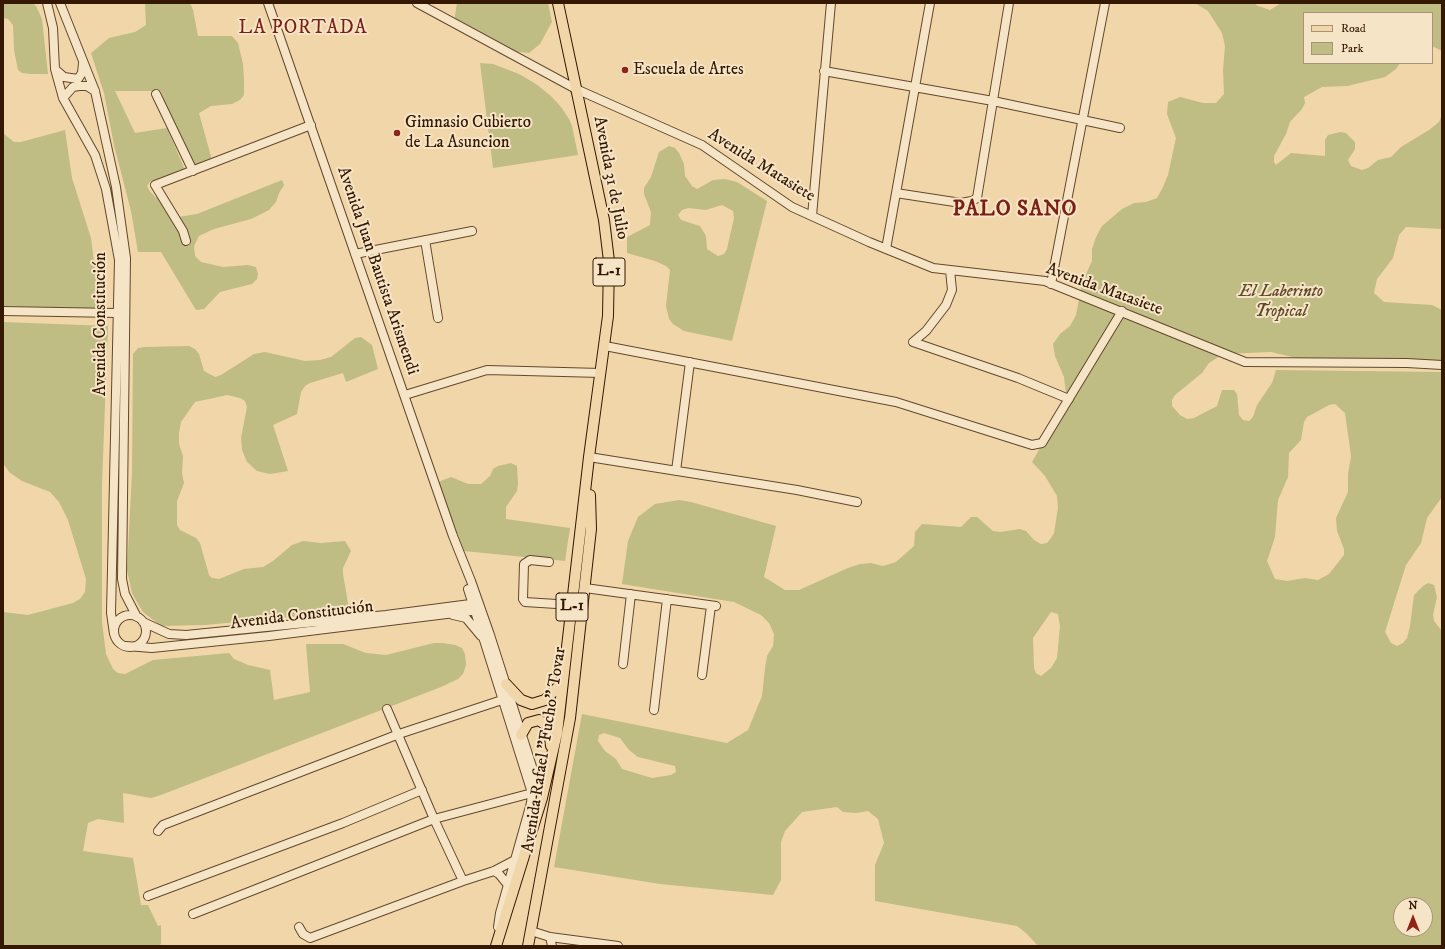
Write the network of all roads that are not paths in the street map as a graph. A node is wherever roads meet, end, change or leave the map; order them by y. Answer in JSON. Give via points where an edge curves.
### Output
{"nodes":[{"id":1,"x":47,"y":3,"type":"edge"},
{"id":2,"x":60,"y":3,"type":"edge"},
{"id":3,"x":268,"y":3,"type":"edge"},
{"id":4,"x":417,"y":3,"type":"edge"},
{"id":5,"x":558,"y":3,"type":"edge"},
{"id":6,"x":831,"y":3,"type":"edge"},
{"id":7,"x":930,"y":3,"type":"edge"},
{"id":8,"x":1009,"y":3,"type":"edge"},
{"id":9,"x":1105,"y":3,"type":"edge"},
{"id":10,"x":83,"y":60,"type":"junction"},
{"id":11,"x":56,"y":69,"type":"junction"},
{"id":12,"x":824,"y":71,"type":"junction"},
{"id":13,"x":916,"y":87,"type":"junction"},
{"id":14,"x":576,"y":89,"type":"junction"},
{"id":15,"x":95,"y":90,"type":"junction"},
{"id":16,"x":156,"y":94,"type":"dead end"},
{"id":17,"x":63,"y":98,"type":"junction"},
{"id":18,"x":993,"y":101,"type":"junction"},
{"id":19,"x":1082,"y":120,"type":"junction"},
{"id":20,"x":311,"y":125,"type":"junction"},
{"id":21,"x":1120,"y":128,"type":"dead end"},
{"id":22,"x":192,"y":171,"type":"junction"},
{"id":23,"x":896,"y":193,"type":"junction"},
{"id":24,"x":812,"y":216,"type":"junction"},
{"id":25,"x":472,"y":231,"type":"dead end"},
{"id":26,"x":424,"y":240,"type":"junction"},
{"id":27,"x":186,"y":241,"type":"dead end"},
{"id":28,"x":886,"y":249,"type":"junction"},
{"id":29,"x":356,"y":254,"type":"junction"},
{"id":30,"x":950,"y":270,"type":"junction"},
{"id":31,"x":1051,"y":284,"type":"junction"},
{"id":32,"x":3,"y":311,"type":"edge"},
{"id":33,"x":1122,"y":311,"type":"junction"},
{"id":34,"x":117,"y":313,"type":"junction"},
{"id":35,"x":438,"y":318,"type":"dead end"},
{"id":36,"x":605,"y":346,"type":"junction"},
{"id":37,"x":690,"y":362,"type":"junction"},
{"id":38,"x":1442,"y":365,"type":"edge"},
{"id":39,"x":601,"y":373,"type":"junction"},
{"id":40,"x":405,"y":395,"type":"junction"},
{"id":41,"x":1069,"y":398,"type":"junction"},
{"id":42,"x":589,"y":457,"type":"junction"},
{"id":43,"x":676,"y":471,"type":"junction"},
{"id":44,"x":857,"y":502,"type":"dead end"},
{"id":45,"x":457,"y":549,"type":"junction"},
{"id":46,"x":549,"y":562,"type":"dead end"},
{"id":47,"x":467,"y":583,"type":"junction"},
{"id":48,"x":585,"y":588,"type":"junction"},
{"id":49,"x":631,"y":594,"type":"junction"},
{"id":50,"x":667,"y":599,"type":"junction"},
{"id":51,"x":572,"y":605,"type":"junction"},
{"id":52,"x":456,"y":606,"type":"junction"},
{"id":53,"x":477,"y":606,"type":"junction"},
{"id":54,"x":446,"y":614,"type":"junction"},
{"id":55,"x":140,"y":620,"type":"junction"},
{"id":56,"x":114,"y":634,"type":"junction"},
{"id":57,"x":483,"y":639,"type":"junction"},
{"id":58,"x":126,"y":646,"type":"junction"},
{"id":59,"x":623,"y":664,"type":"dead end"},
{"id":60,"x":565,"y":671,"type":"junction"},
{"id":61,"x":702,"y":675,"type":"dead end"},
{"id":62,"x":506,"y":684,"type":"junction"},
{"id":63,"x":502,"y":700,"type":"junction"},
{"id":64,"x":387,"y":709,"type":"dead end"},
{"id":65,"x":654,"y":710,"type":"dead end"},
{"id":66,"x":399,"y":734,"type":"junction"},
{"id":67,"x":521,"y":735,"type":"junction"},
{"id":68,"x":552,"y":756,"type":"junction"},
{"id":69,"x":422,"y":790,"type":"junction"},
{"id":70,"x":532,"y":792,"type":"junction"},
{"id":71,"x":542,"y":798,"type":"junction"},
{"id":72,"x":434,"y":819,"type":"junction"},
{"id":73,"x":550,"y":830,"type":"junction"},
{"id":74,"x":158,"y":831,"type":"dead end"},
{"id":75,"x":515,"y":860,"type":"junction"},
{"id":76,"x":494,"y":871,"type":"junction"},
{"id":77,"x":463,"y":880,"type":"junction"},
{"id":78,"x":508,"y":885,"type":"junction"},
{"id":79,"x":148,"y":896,"type":"dead end"},
{"id":80,"x":193,"y":914,"type":"dead end"},
{"id":81,"x":299,"y":927,"type":"dead end"},
{"id":82,"x":531,"y":931,"type":"junction"},
{"id":83,"x":550,"y":937,"type":"junction"},
{"id":84,"x":495,"y":946,"type":"edge"},
{"id":85,"x":528,"y":946,"type":"edge"},
{"id":86,"x":552,"y":946,"type":"edge"},
{"id":87,"x":618,"y":946,"type":"edge"}],
"edges":[{"from":1,"to":11,"type":"street","name":"Avenida Constitución","via":[[53,28]]},
{"from":2,"to":10,"type":"street","name":"Avenida Constitución"},
{"from":3,"to":20,"type":"street","name":"Avenida Juan Bautista Arismendi","number":"L-1"},
{"from":4,"to":14,"type":"street","name":"Avenida Matasiete"},
{"from":5,"to":14,"type":"main road","name":"Avenida 31 de Julio","number":"L-1"},
{"from":6,"to":12,"type":"street"},
{"from":7,"to":13,"type":"street"},
{"from":8,"to":18,"type":"street"},
{"from":9,"to":19,"type":"street"},
{"from":10,"to":11,"type":"street","via":[[82,72],[78,79],[64,77]]},
{"from":10,"to":15,"type":"street","name":"Avenida Constitución"},
{"from":11,"to":17,"type":"street","name":"Avenida Constitución"},
{"from":12,"to":13,"type":"street"},
{"from":12,"to":24,"type":"street"},
{"from":13,"to":18,"type":"street"},
{"from":13,"to":23,"type":"street"},
{"from":14,"to":24,"type":"street","name":"Avenida Matasiete","via":[[702,145],[792,207]]},
{"from":14,"to":36,"type":"main road","name":"Avenida 31 de Julio","number":"L-1","via":[[607,243],[609,294]]},
{"from":15,"to":17,"type":"street","via":[[87,86],[73,87]]},
{"from":15,"to":55,"type":"street","name":"Avenida Constitución","via":[[116,187],[126,258],[122,580],[125,594]]},
{"from":16,"to":22,"type":"street"},
{"from":17,"to":34,"type":"street","name":"Avenida Constitución","via":[[95,155],[106,189],[119,260]]},
{"from":18,"to":19,"type":"street"},
{"from":18,"to":23,"type":"street","via":[[977,198],[961,203]]},
{"from":19,"to":21,"type":"street"},
{"from":19,"to":31,"type":"street"},
{"from":20,"to":22,"type":"street"},
{"from":20,"to":29,"type":"street","name":"Avenida Juan Bautista Arismendi","number":"L-1"},
{"from":22,"to":27,"type":"street","via":[[155,185],[183,231]]},
{"from":23,"to":28,"type":"street"},
{"from":24,"to":28,"type":"street","name":"Avenida Matasiete"},
{"from":25,"to":26,"type":"street"},
{"from":26,"to":29,"type":"street"},
{"from":26,"to":35,"type":"street"},
{"from":28,"to":30,"type":"street","name":"Avenida Matasiete","via":[[933,268]]},
{"from":29,"to":40,"type":"street","name":"Avenida Juan Bautista Arismendi","number":"L-1"},
{"from":30,"to":31,"type":"street","name":"Avenida Matasiete","via":[[1045,281]]},
{"from":30,"to":41,"type":"street","via":[[952,290],[946,305],[926,331],[913,342]]},
{"from":31,"to":33,"type":"street","name":"Avenida Matasiete"},
{"from":32,"to":34,"type":"street"},
{"from":33,"to":38,"type":"street","name":"Avenida Matasiete","via":[[1245,362]]},
{"from":33,"to":41,"type":"street"},
{"from":34,"to":56,"type":"street","name":"Avenida Constitución","via":[[111,613]]},
{"from":36,"to":37,"type":"street"},
{"from":36,"to":39,"type":"main road","name":"Avenida 31 de Julio","number":"L-1"},
{"from":37,"to":41,"type":"street","via":[[896,402],[1032,445],[1042,443]]},
{"from":37,"to":43,"type":"street"},
{"from":39,"to":40,"type":"street","via":[[487,370]]},
{"from":39,"to":42,"type":"main road","name":"Avenida 31 de Julio","number":"L-1"},
{"from":40,"to":45,"type":"street","name":"Avenida Juan Bautista Arismendi","number":"L-1"},
{"from":42,"to":43,"type":"street"},
{"from":42,"to":48,"type":"main road","name":"Avenida Rafael \"Fucho\" Tovar","number":"L-1","via":[[591,529]]},
{"from":42,"to":51,"type":"main road","name":"Avenida Rafael \"Fucho\" Tovar","number":"L-1"},
{"from":43,"to":44,"type":"street"},
{"from":45,"to":47,"type":"street","name":"Avenida Juan Bautista Arismendi","number":"L-1"},
{"from":45,"to":53,"type":"street","name":"Avenida Juan Bautista Arismendi","number":"L-1"},
{"from":46,"to":51,"type":"street","via":[[530,560],[524,564],[523,599],[525,602]]},
{"from":47,"to":52,"type":"street","via":[[463,601]]},
{"from":47,"to":53,"type":"street","name":"Avenida Juan Bautista Arismendi","number":"L-1"},
{"from":48,"to":49,"type":"street"},
{"from":48,"to":73,"type":"main road","name":"Avenida Rafael \"Fucho\" Tovar","number":"L-1","via":[[570,718]]},
{"from":49,"to":50,"type":"street"},
{"from":49,"to":59,"type":"street"},
{"from":50,"to":61,"type":"street","via":[[713,606]]},
{"from":50,"to":65,"type":"street"},
{"from":51,"to":60,"type":"main road","name":"Avenida Rafael \"Fucho\" Tovar","number":"L-1"},
{"from":52,"to":53,"type":"street","name":"Avenida Constitución"},
{"from":52,"to":55,"type":"street","name":"Avenida Constitución","via":[[186,635],[169,634]]},
{"from":53,"to":54,"type":"street","name":"Avenida Constitución","number":"L-1"},
{"from":53,"to":57,"type":"street","name":"Avenida Juan Bautista Arismendi","number":"L-1"},
{"from":53,"to":62,"type":"street","name":"Avenida Juan Bautista Arismendi","number":"L-1"},
{"from":54,"to":57,"type":"street","number":"L-1","via":[[466,618]]},
{"from":54,"to":58,"type":"street","name":"Avenida Constitución","number":"L-1","via":[[152,648]]},
{"from":55,"to":56,"type":"street","via":[[126,616],[120,618],[114,628]]},
{"from":55,"to":58,"type":"street","via":[[145,634],[143,640],[138,644]]},
{"from":56,"to":58,"type":"street","via":[[117,640]]},
{"from":57,"to":63,"type":"street","name":"Avenida Juan Bautista Arismendi","number":"L-1"},
{"from":60,"to":62,"type":"main road","via":[[559,686],[545,700],[532,704],[521,700]]},
{"from":60,"to":68,"type":"main road","name":"Avenida Rafael \"Fucho\" Tovar","number":"L-1"},
{"from":62,"to":67,"type":"street","name":"Avenida Juan Bautista Arismendi","number":"L-1"},
{"from":63,"to":66,"type":"street"},
{"from":63,"to":70,"type":"street","name":"Avenida Juan Bautista Arismendi","number":"L-1"},
{"from":64,"to":66,"type":"street"},
{"from":66,"to":69,"type":"street"},
{"from":66,"to":74,"type":"street","via":[[163,825]]},
{"from":67,"to":68,"type":"main road","number":"L-1","via":[[528,723],[534,720],[543,722],[549,730]]},
{"from":67,"to":71,"type":"street","name":"Avenida Juan Bautista Arismendi","number":"L-1"},
{"from":68,"to":71,"type":"main road","name":"Avenida Rafael \"Fucho\" Tovar","number":"L-1"},
{"from":69,"to":72,"type":"street"},
{"from":69,"to":79,"type":"street","via":[[343,823]]},
{"from":70,"to":72,"type":"street"},
{"from":70,"to":75,"type":"street","name":"Avenida Juan Bautista Arismendi","number":"L-1"},
{"from":71,"to":73,"type":"main road"},
{"from":71,"to":84,"type":"main road","name":"Avenida Rafael \"Fucho\" Tovar","number":"L-1"},
{"from":72,"to":77,"type":"street"},
{"from":72,"to":80,"type":"street"},
{"from":73,"to":82,"type":"main road","name":"Avenida Rafael \"Fucho\" Tovar","number":"L-1"},
{"from":75,"to":76,"type":"street"},
{"from":75,"to":78,"type":"street","name":"Avenida Juan Bautista Arismendi","number":"L-1"},
{"from":76,"to":77,"type":"street"},
{"from":76,"to":78,"type":"street","via":[[500,874]]},
{"from":77,"to":81,"type":"street","via":[[310,938],[303,934]]},
{"from":78,"to":84,"type":"street","name":"Avenida Juan Bautista Arismendi","number":"L-1"},
{"from":82,"to":83,"type":"street"},
{"from":82,"to":85,"type":"main road","name":"Avenida Rafael \"Fucho\" Tovar","number":"L-1"},
{"from":83,"to":86,"type":"street"},
{"from":83,"to":87,"type":"street"}]}
